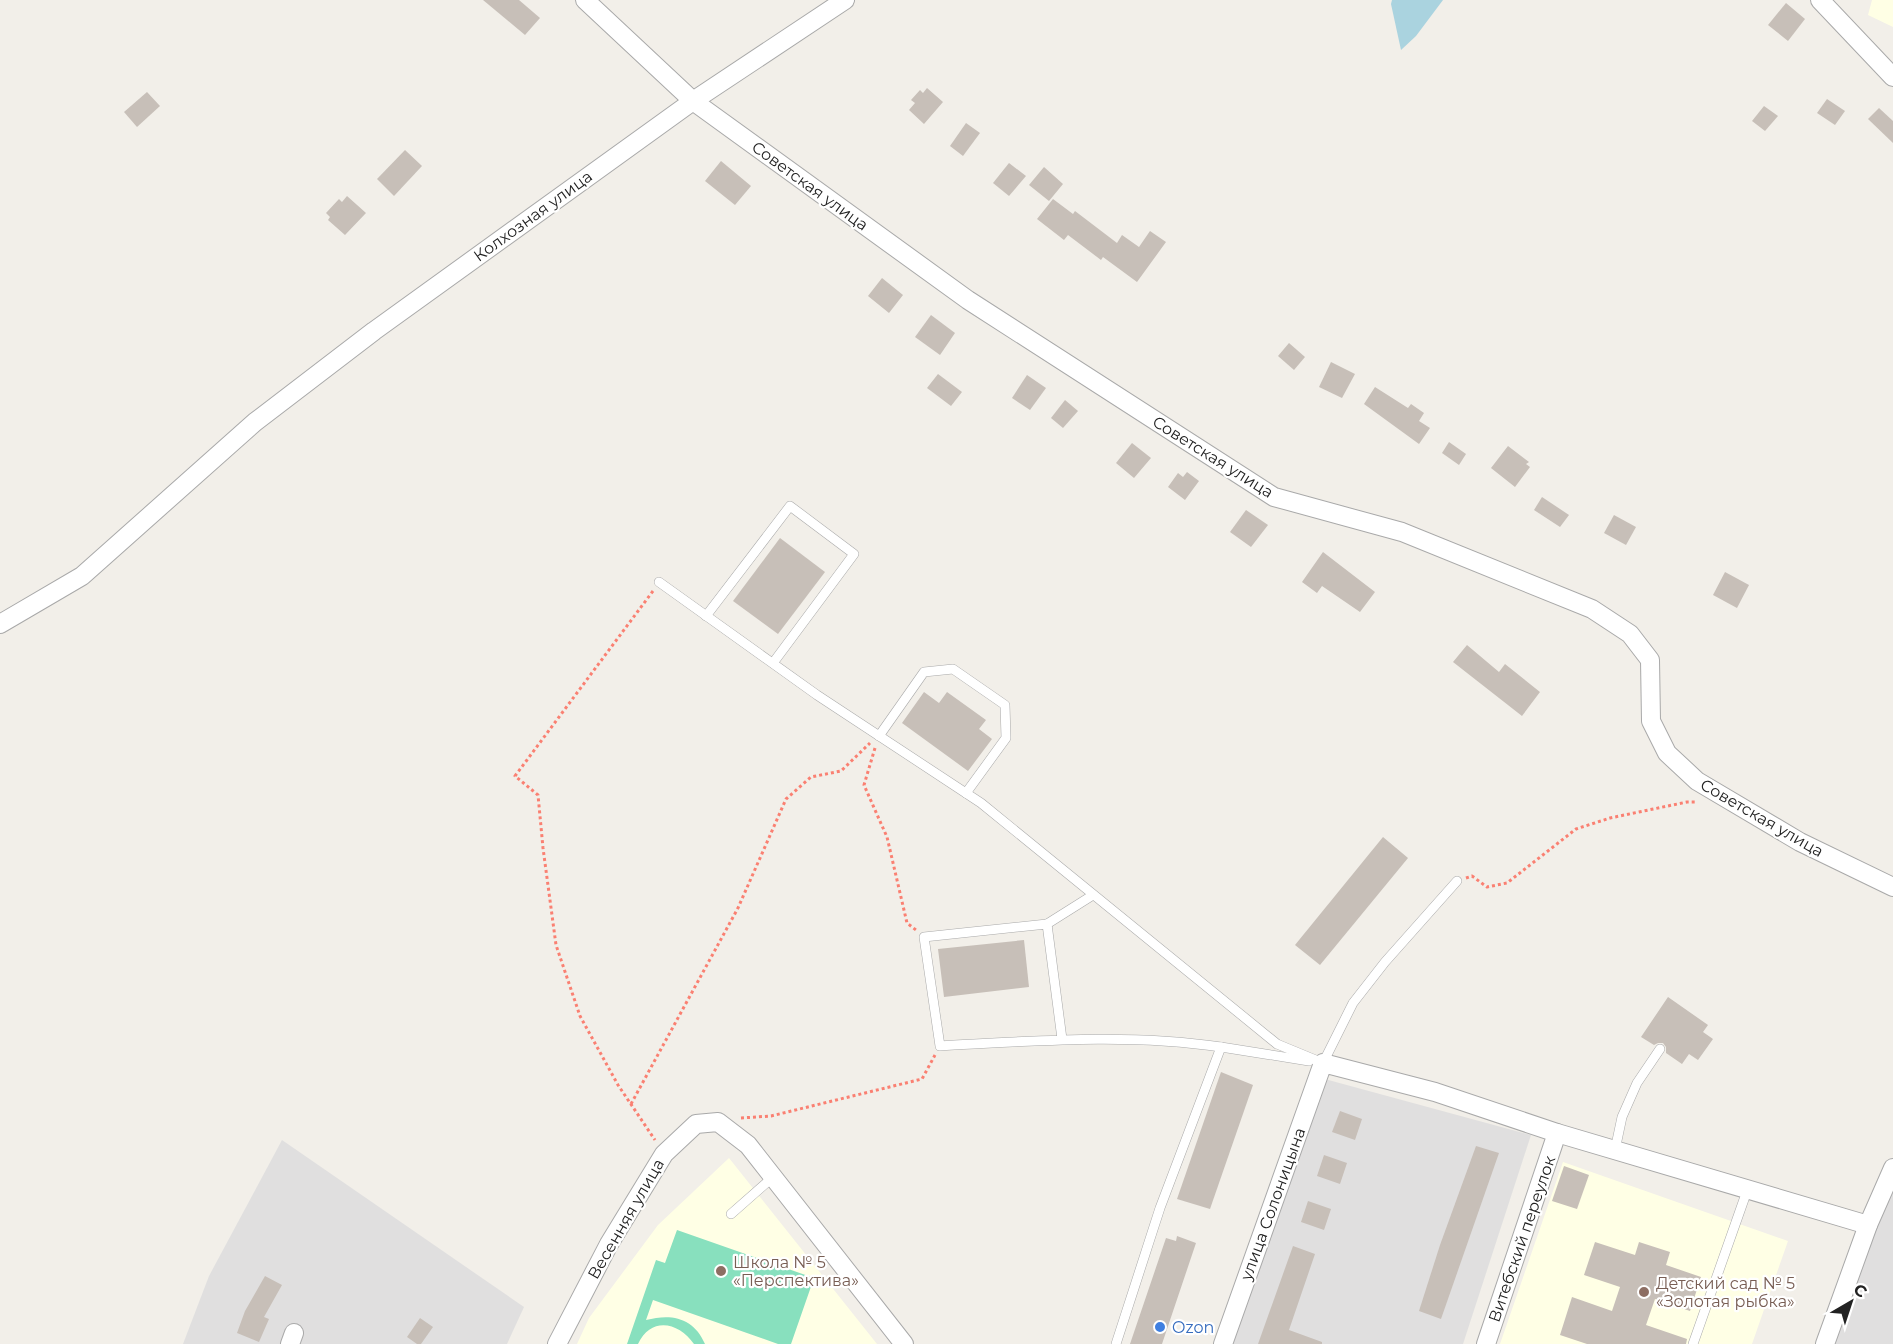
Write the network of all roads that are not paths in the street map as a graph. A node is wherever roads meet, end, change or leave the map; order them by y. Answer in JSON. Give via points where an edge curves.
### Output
{"nodes":[{"id":1,"x":585,"y":0,"type":"edge"},
{"id":2,"x":846,"y":0,"type":"edge"},
{"id":3,"x":1820,"y":0,"type":"edge"},
{"id":4,"x":1893,"y":78,"type":"edge"},
{"id":5,"x":693,"y":101,"type":"junction"},
{"id":6,"x":659,"y":582,"type":"road end"},
{"id":7,"x":706,"y":616,"type":"junction"},
{"id":8,"x":0,"y":624,"type":"edge"},
{"id":9,"x":773,"y":663,"type":"junction"},
{"id":10,"x":879,"y":736,"type":"junction"},
{"id":11,"x":966,"y":794,"type":"junction"},
{"id":12,"x":1457,"y":881,"type":"road end"},
{"id":13,"x":1893,"y":887,"type":"edge"},
{"id":14,"x":1093,"y":894,"type":"junction"},
{"id":15,"x":1047,"y":924,"type":"junction"},
{"id":16,"x":1062,"y":1039,"type":"junction"},
{"id":17,"x":1221,"y":1047,"type":"junction"},
{"id":18,"x":1660,"y":1049,"type":"dead end"},
{"id":19,"x":1323,"y":1063,"type":"junction"},
{"id":20,"x":1557,"y":1133,"type":"junction"},
{"id":21,"x":1615,"y":1150,"type":"junction"},
{"id":22,"x":1893,"y":1168,"type":"edge"},
{"id":23,"x":773,"y":1177,"type":"junction"},
{"id":24,"x":1748,"y":1188,"type":"junction"},
{"id":25,"x":731,"y":1214,"type":"dead end"},
{"id":26,"x":1868,"y":1225,"type":"junction"},
{"id":27,"x":557,"y":1344,"type":"edge"},
{"id":28,"x":904,"y":1344,"type":"edge"},
{"id":29,"x":1116,"y":1344,"type":"edge"},
{"id":30,"x":1223,"y":1344,"type":"edge"},
{"id":31,"x":1486,"y":1344,"type":"edge"},
{"id":32,"x":1693,"y":1344,"type":"edge"},
{"id":33,"x":1825,"y":1344,"type":"edge"}],
"edges":[{"from":1,"to":5,"type":"street","name":"Советская улица"},
{"from":2,"to":5,"type":"street","name":"Колхозная улица"},
{"from":3,"to":4,"type":"street"},
{"from":5,"to":8,"type":"street","name":"Колхозная улица","via":[[374,331],[255,422],[82,576]]},
{"from":5,"to":13,"type":"street","name":"Советская улица","via":[[968,300],[1274,497],[1402,532],[1592,609],[1630,634],[1650,660],[1651,721],[1667,753],[1697,781],[1800,842]]},
{"from":6,"to":7,"type":"lane"},
{"from":7,"to":9,"type":"lane"},
{"from":7,"to":9,"type":"lane","via":[[790,506],[854,554]]},
{"from":9,"to":10,"type":"lane"},
{"from":10,"to":11,"type":"lane"},
{"from":10,"to":11,"type":"lane","via":[[924,672],[953,669],[1005,705],[1006,738]]},
{"from":11,"to":14,"type":"lane"},
{"from":12,"to":19,"type":"lane","via":[[1353,1003]]},
{"from":14,"to":15,"type":"lane"},
{"from":14,"to":19,"type":"lane","via":[[1277,1044]]},
{"from":15,"to":16,"type":"lane"},
{"from":15,"to":16,"type":"lane","via":[[924,937],[940,1046]]},
{"from":16,"to":17,"type":"lane","via":[[1180,1041]]},
{"from":17,"to":19,"type":"lane"},
{"from":17,"to":29,"type":"lane","via":[[1160,1208]]},
{"from":18,"to":21,"type":"lane","via":[[1637,1083],[1622,1117]]},
{"from":19,"to":20,"type":"street","via":[[1435,1092]]},
{"from":19,"to":30,"type":"street","name":"улица Солоницына"},
{"from":20,"to":21,"type":"street"},
{"from":20,"to":31,"type":"street","name":"Витебский переулок"},
{"from":21,"to":24,"type":"street"},
{"from":22,"to":26,"type":"street"},
{"from":23,"to":25,"type":"lane"},
{"from":23,"to":27,"type":"street","name":"Весенняя улица","via":[[748,1145],[718,1122],[696,1124],[664,1154],[609,1244]]},
{"from":23,"to":28,"type":"street"},
{"from":24,"to":26,"type":"street"},
{"from":24,"to":32,"type":"lane"},
{"from":26,"to":33,"type":"street"}]}
